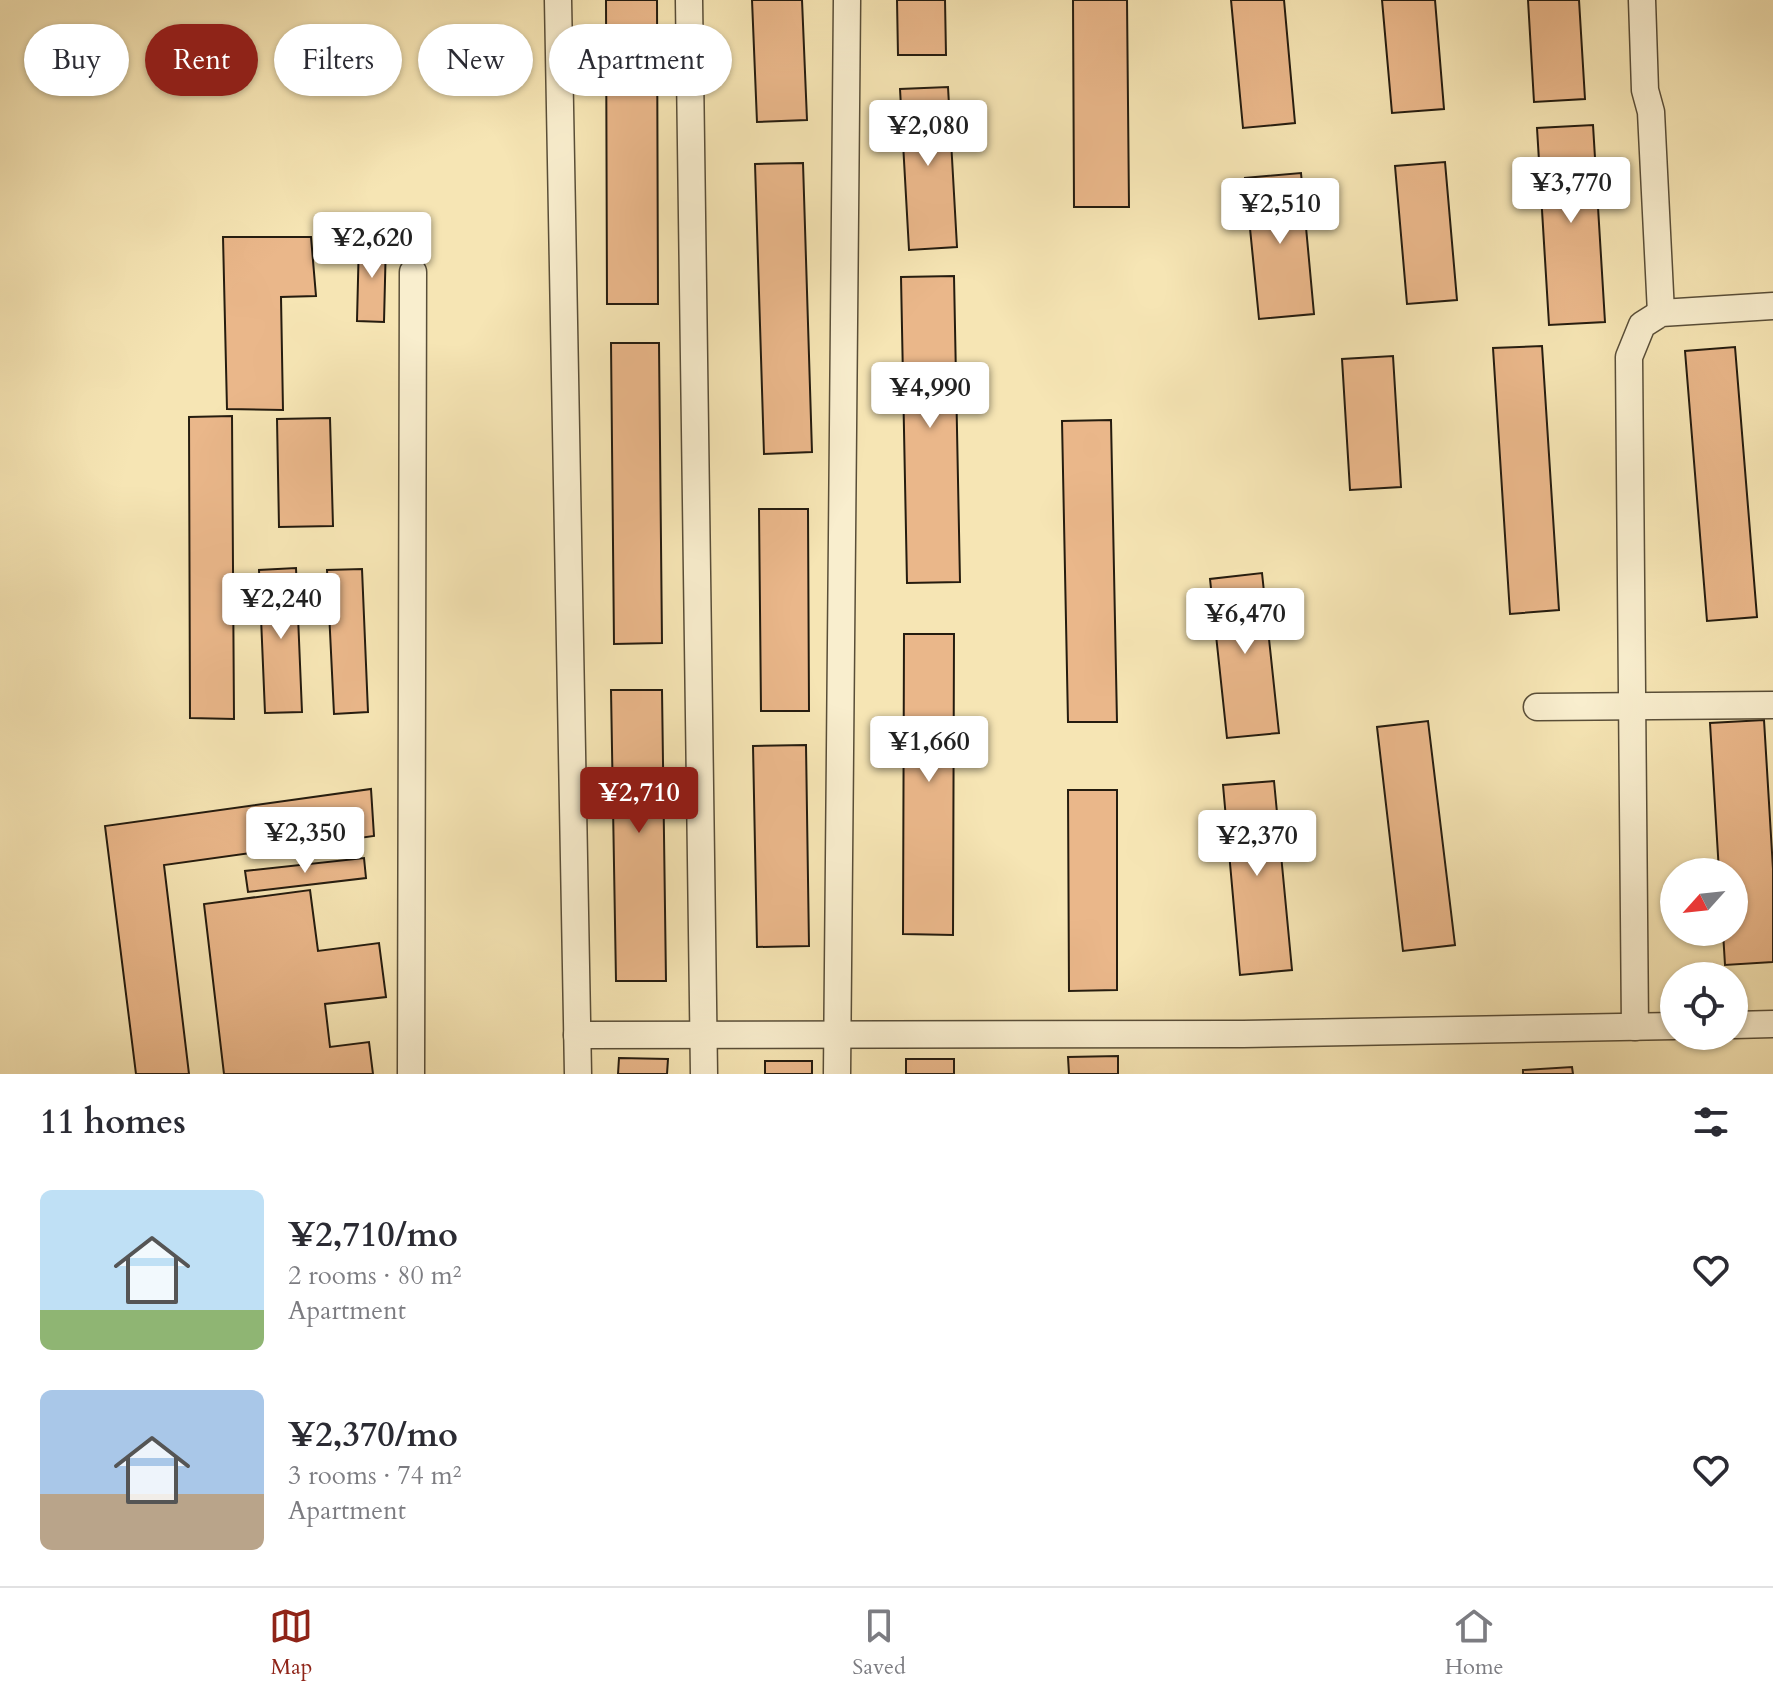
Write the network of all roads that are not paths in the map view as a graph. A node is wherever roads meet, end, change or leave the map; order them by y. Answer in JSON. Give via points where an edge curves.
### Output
{"nodes":[{"id":1,"x":558,"y":0,"type":"edge"},
{"id":2,"x":689,"y":0,"type":"edge"},
{"id":3,"x":847,"y":0,"type":"edge"},
{"id":4,"x":1642,"y":0,"type":"edge"},
{"id":5,"x":413,"y":272,"type":"dead end"},
{"id":6,"x":1773,"y":306,"type":"edge"},
{"id":7,"x":1661,"y":313,"type":"junction"},
{"id":8,"x":1773,"y":705,"type":"edge"},
{"id":9,"x":1631,"y":706,"type":"junction"},
{"id":10,"x":1537,"y":707,"type":"dead end"},
{"id":11,"x":1773,"y":1024,"type":"edge"},
{"id":12,"x":1748,"y":1025,"type":"edge"},
{"id":13,"x":1660,"y":1026,"type":"edge"},
{"id":14,"x":1635,"y":1027,"type":"junction"},
{"id":15,"x":702,"y":1034,"type":"junction"},
{"id":16,"x":837,"y":1034,"type":"junction"},
{"id":17,"x":577,"y":1035,"type":"junction"},
{"id":18,"x":411,"y":1074,"type":"edge"},
{"id":19,"x":578,"y":1074,"type":"edge"},
{"id":20,"x":704,"y":1074,"type":"edge"},
{"id":21,"x":837,"y":1074,"type":"edge"}],
"edges":[{"from":1,"to":17,"type":"street"},
{"from":2,"to":15,"type":"street"},
{"from":3,"to":16,"type":"street"},
{"from":4,"to":7,"type":"street"},
{"from":5,"to":18,"type":"street"},
{"from":6,"to":7,"type":"street"},
{"from":7,"to":9,"type":"street","via":[[1642,325],[1629,357]]},
{"from":8,"to":9,"type":"street"},
{"from":9,"to":10,"type":"street"},
{"from":9,"to":14,"type":"street"},
{"from":11,"to":12,"type":"street"},
{"from":13,"to":14,"type":"street"},
{"from":14,"to":16,"type":"street"},
{"from":15,"to":16,"type":"street"},
{"from":15,"to":17,"type":"street"},
{"from":15,"to":20,"type":"street"},
{"from":16,"to":21,"type":"street"},
{"from":17,"to":19,"type":"street"}]}
